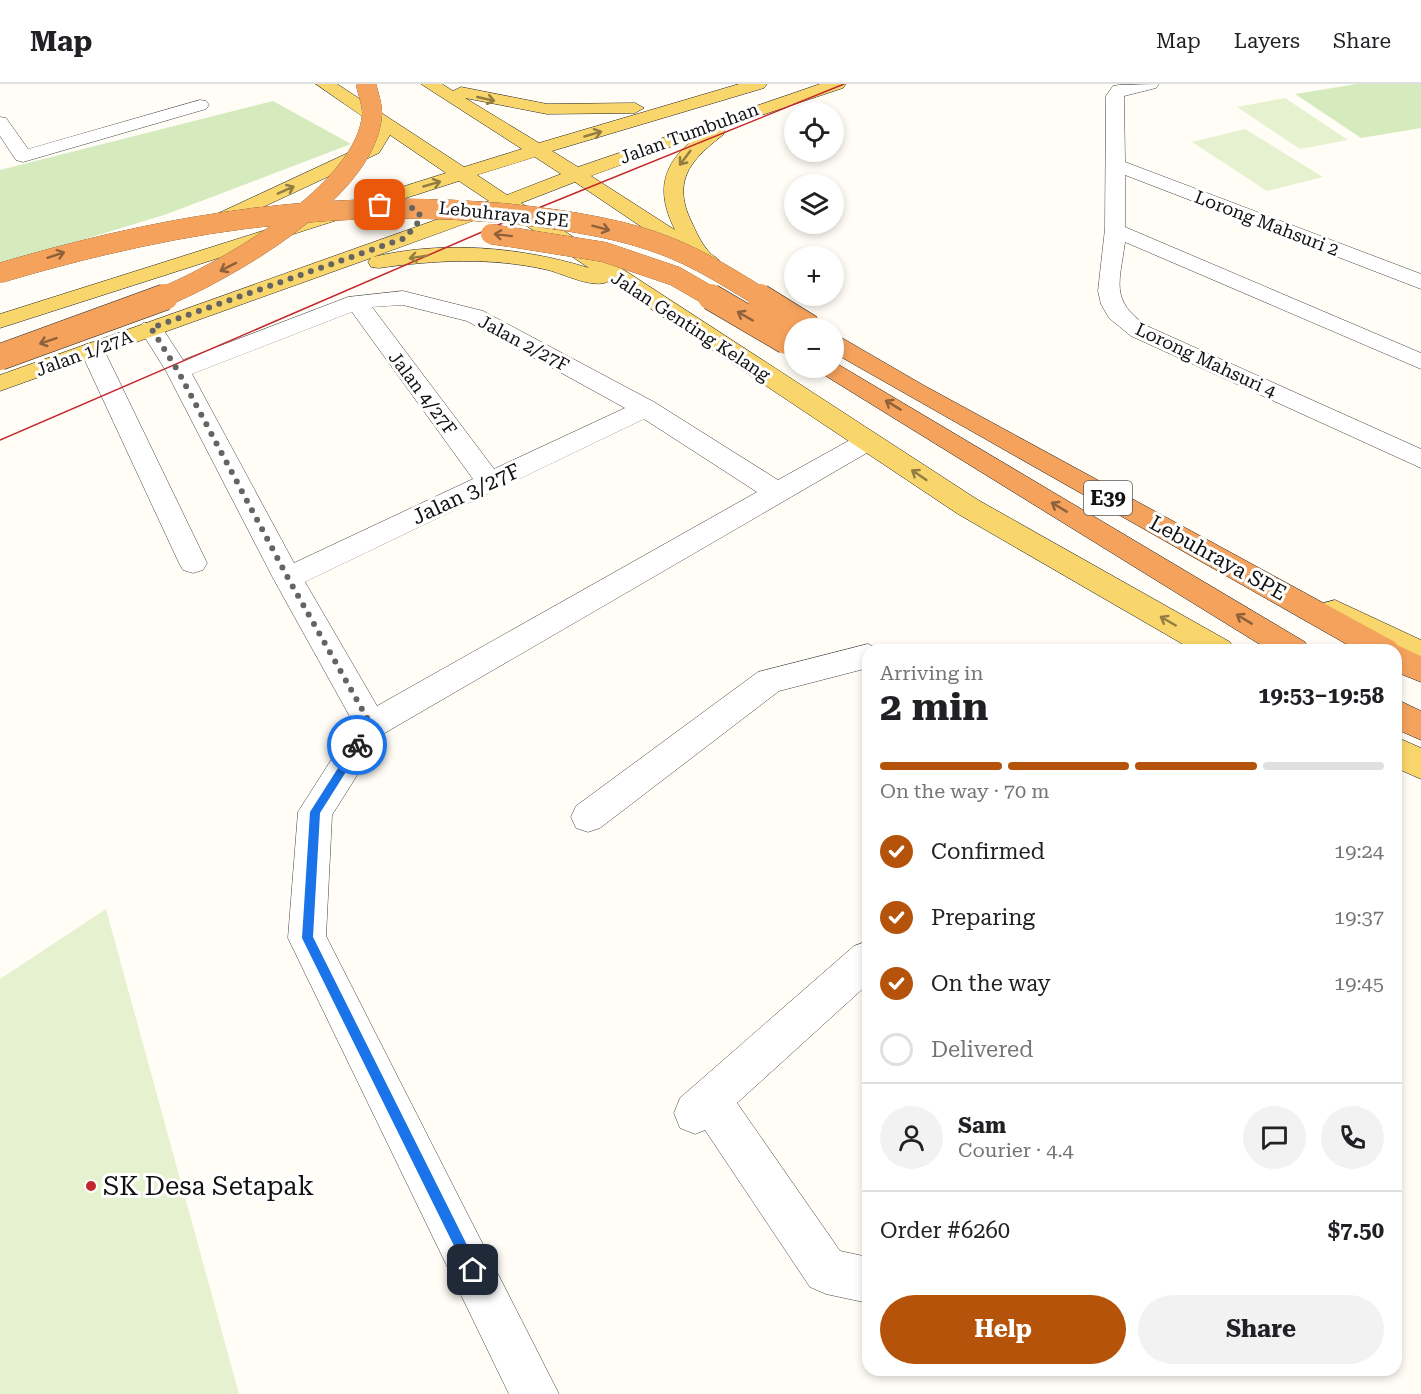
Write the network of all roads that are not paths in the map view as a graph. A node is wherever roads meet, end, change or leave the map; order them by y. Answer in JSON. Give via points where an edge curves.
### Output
{"nodes":[{"id":1,"x":325,"y":84,"type":"edge"},
{"id":2,"x":366,"y":84,"type":"edge"},
{"id":3,"x":430,"y":84,"type":"edge"},
{"id":4,"x":758,"y":84,"type":"edge"},
{"id":5,"x":837,"y":84,"type":"edge"},
{"id":6,"x":1143,"y":85,"type":"edge"},
{"id":7,"x":706,"y":100,"type":"junction"},
{"id":8,"x":200,"y":105,"type":"dead end"},
{"id":9,"x":748,"y":112,"type":"junction"},
{"id":10,"x":0,"y":122,"type":"edge"},
{"id":11,"x":387,"y":125,"type":"junction"},
{"id":12,"x":537,"y":150,"type":"junction"},
{"id":13,"x":1113,"y":164,"type":"junction"},
{"id":14,"x":462,"y":175,"type":"junction"},
{"id":15,"x":577,"y":175,"type":"junction"},
{"id":16,"x":504,"y":203,"type":"junction"},
{"id":17,"x":361,"y":206,"type":"junction"},
{"id":18,"x":1115,"y":230,"type":"junction"},
{"id":19,"x":405,"y":238,"type":"junction"},
{"id":20,"x":703,"y":258,"type":"junction"},
{"id":21,"x":0,"y":273,"type":"edge"},
{"id":22,"x":1421,"y":282,"type":"edge"},
{"id":23,"x":0,"y":292,"type":"edge"},
{"id":24,"x":85,"y":292,"type":"junction"},
{"id":25,"x":639,"y":293,"type":"junction"},
{"id":26,"x":247,"y":294,"type":"junction"},
{"id":27,"x":356,"y":302,"type":"junction"},
{"id":28,"x":792,"y":318,"type":"edge"},
{"id":29,"x":806,"y":318,"type":"edge"},
{"id":30,"x":0,"y":321,"type":"edge"},
{"id":31,"x":151,"y":328,"type":"junction"},
{"id":32,"x":784,"y":340,"type":"edge"},
{"id":33,"x":844,"y":341,"type":"edge"},
{"id":34,"x":844,"y":349,"type":"edge"},
{"id":35,"x":92,"y":350,"type":"junction"},
{"id":36,"x":0,"y":357,"type":"edge"},
{"id":37,"x":1421,"y":362,"type":"edge"},
{"id":38,"x":178,"y":371,"type":"junction"},
{"id":39,"x":844,"y":377,"type":"edge"},
{"id":40,"x":0,"y":383,"type":"edge"},
{"id":41,"x":645,"y":408,"type":"junction"},
{"id":42,"x":868,"y":441,"type":"junction"},
{"id":43,"x":1421,"y":459,"type":"edge"},
{"id":44,"x":490,"y":483,"type":"junction"},
{"id":45,"x":778,"y":493,"type":"junction"},
{"id":46,"x":193,"y":563,"type":"dead end"},
{"id":47,"x":288,"y":578,"type":"junction"},
{"id":48,"x":1208,"y":644,"type":"edge"},
{"id":49,"x":1284,"y":644,"type":"edge"},
{"id":50,"x":1373,"y":644,"type":"edge"},
{"id":51,"x":1401,"y":644,"type":"edge"},
{"id":52,"x":1402,"y":644,"type":"edge"},
{"id":53,"x":1421,"y":654,"type":"edge"},
{"id":54,"x":862,"y":658,"type":"edge"},
{"id":55,"x":1402,"y":660,"type":"edge"},
{"id":56,"x":1421,"y":670,"type":"edge"},
{"id":57,"x":1402,"y":716,"type":"edge"},
{"id":58,"x":371,"y":725,"type":"junction"},
{"id":59,"x":1421,"y":727,"type":"edge"},
{"id":60,"x":1402,"y":754,"type":"edge"},
{"id":61,"x":1421,"y":765,"type":"edge"},
{"id":62,"x":588,"y":817,"type":"dead end"},
{"id":63,"x":862,"y":964,"type":"edge"},
{"id":64,"x":862,"y":1279,"type":"edge"},
{"id":65,"x":535,"y":1394,"type":"edge"}],
"edges":[{"from":1,"to":11,"type":"main road","name":"Jalan Genting Kelang"},
{"from":2,"to":36,"type":"highway","one_way":true,"bridge":true,"via":[[372,118],[353,165],[303,217],[235,264],[180,291]]},
{"from":3,"to":7,"type":"main road","one_way":true,"via":[[512,104],[561,110],[625,109]]},
{"from":3,"to":12,"type":"main road"},
{"from":4,"to":7,"type":"main road","name":"Jalan Tumbuhan"},
{"from":5,"to":9,"type":"main road","name":"Jalan Tumbuhan"},
{"from":6,"to":13,"type":"street","name":"Lorong Mahsuri 4","via":[[1119,90],[1115,96]]},
{"from":12,"to":7,"type":"main road","name":"Jalan Tumbuhan","one_way":true},
{"from":8,"to":10,"type":"street","via":[[23,156]]},
{"from":9,"to":15,"type":"main road","name":"Jalan Tumbuhan"},
{"from":9,"to":20,"type":"main road","one_way":true,"via":[[691,150],[673,181],[671,194],[676,213]]},
{"from":11,"to":14,"type":"main road","name":"Jalan Genting Kelang"},
{"from":24,"to":11,"type":"main road","one_way":true,"via":[[228,215],[372,149]]},
{"from":12,"to":14,"type":"main road"},
{"from":12,"to":15,"type":"main road"},
{"from":13,"to":18,"type":"street","name":"Lorong Mahsuri 4"},
{"from":13,"to":22,"type":"street","name":"Lorong Mahsuri 2"},
{"from":14,"to":16,"type":"main road","name":"Jalan Genting Kelang"},
{"from":17,"to":14,"type":"main road","one_way":true},
{"from":15,"to":16,"type":"main road","name":"Jalan 1/27A"},
{"from":15,"to":20,"type":"main road"},
{"from":16,"to":19,"type":"main road","name":"Jalan 1/27A"},
{"from":16,"to":25,"type":"main road","name":"Jalan Genting Kelang"},
{"from":17,"to":19,"type":"main road","via":[[400,204],[418,210],[421,219]]},
{"from":17,"to":24,"type":"main road"},
{"from":18,"to":37,"type":"street"},
{"from":18,"to":43,"type":"street","name":"Lorong Mahsuri 4","via":[[1109,296],[1123,320],[1139,331]]},
{"from":19,"to":26,"type":"main road","name":"Jalan 1/27A"},
{"from":20,"to":29,"type":"main road"},
{"from":21,"to":28,"type":"highway","name":"Lebuhraya SPE","one_way":true,"bridge":true,"via":[[69,250],[198,223],[302,210],[380,206],[465,208],[573,220],[668,247]]},
{"from":32,"to":23,"type":"highway","name":"Lebuhraya SPE","one_way":true,"bridge":true,"via":[[675,276],[604,252],[446,228],[382,226],[221,240],[112,262]]},
{"from":24,"to":30,"type":"main road"},
{"from":25,"to":26,"type":"main road","one_way":true,"via":[[565,268],[512,258],[443,253],[382,262]]},
{"from":25,"to":42,"type":"main road","name":"Jalan Genting Kelang"},
{"from":26,"to":31,"type":"main road","name":"Jalan 1/27A"},
{"from":27,"to":38,"type":"street","name":"Jalan 2/27F"},
{"from":27,"to":41,"type":"street","name":"Jalan 2/27F","via":[[403,298],[475,316]]},
{"from":27,"to":44,"type":"street","name":"Jalan 4/27F"},
{"from":31,"to":35,"type":"main road","name":"Jalan 1/27A"},
{"from":31,"to":38,"type":"street"},
{"from":33,"to":51,"type":"main road","via":[[1240,563]]},
{"from":34,"to":50,"type":"highway","name":"Lebuhraya SPE","number":"E39"},
{"from":35,"to":40,"type":"main road","name":"Jalan 1/27A"},
{"from":35,"to":46,"type":"street"},
{"from":38,"to":47,"type":"street"},
{"from":49,"to":39,"type":"highway","name":"Lebuhraya SPE","number":"E39","one_way":true},
{"from":41,"to":44,"type":"street","name":"Jalan 3/27F"},
{"from":41,"to":45,"type":"street","name":"Jalan 2/27F"},
{"from":42,"to":45,"type":"street"},
{"from":48,"to":42,"type":"main road","name":"Jalan Genting Kelang","one_way":true,"via":[[968,507]]},
{"from":44,"to":47,"type":"street","name":"Jalan 3/27F"},
{"from":45,"to":58,"type":"street"},
{"from":47,"to":58,"type":"street"},
{"from":52,"to":53,"type":"main road"},
{"from":54,"to":62,"type":"street","via":[[769,681]]},
{"from":55,"to":56,"type":"highway"},
{"from":57,"to":59,"type":"highway"},
{"from":58,"to":65,"type":"street","via":[[315,812],[307,938]]},
{"from":60,"to":61,"type":"main road"},
{"from":63,"to":64,"type":"street","via":[[702,1106],[826,1271]]}]}
